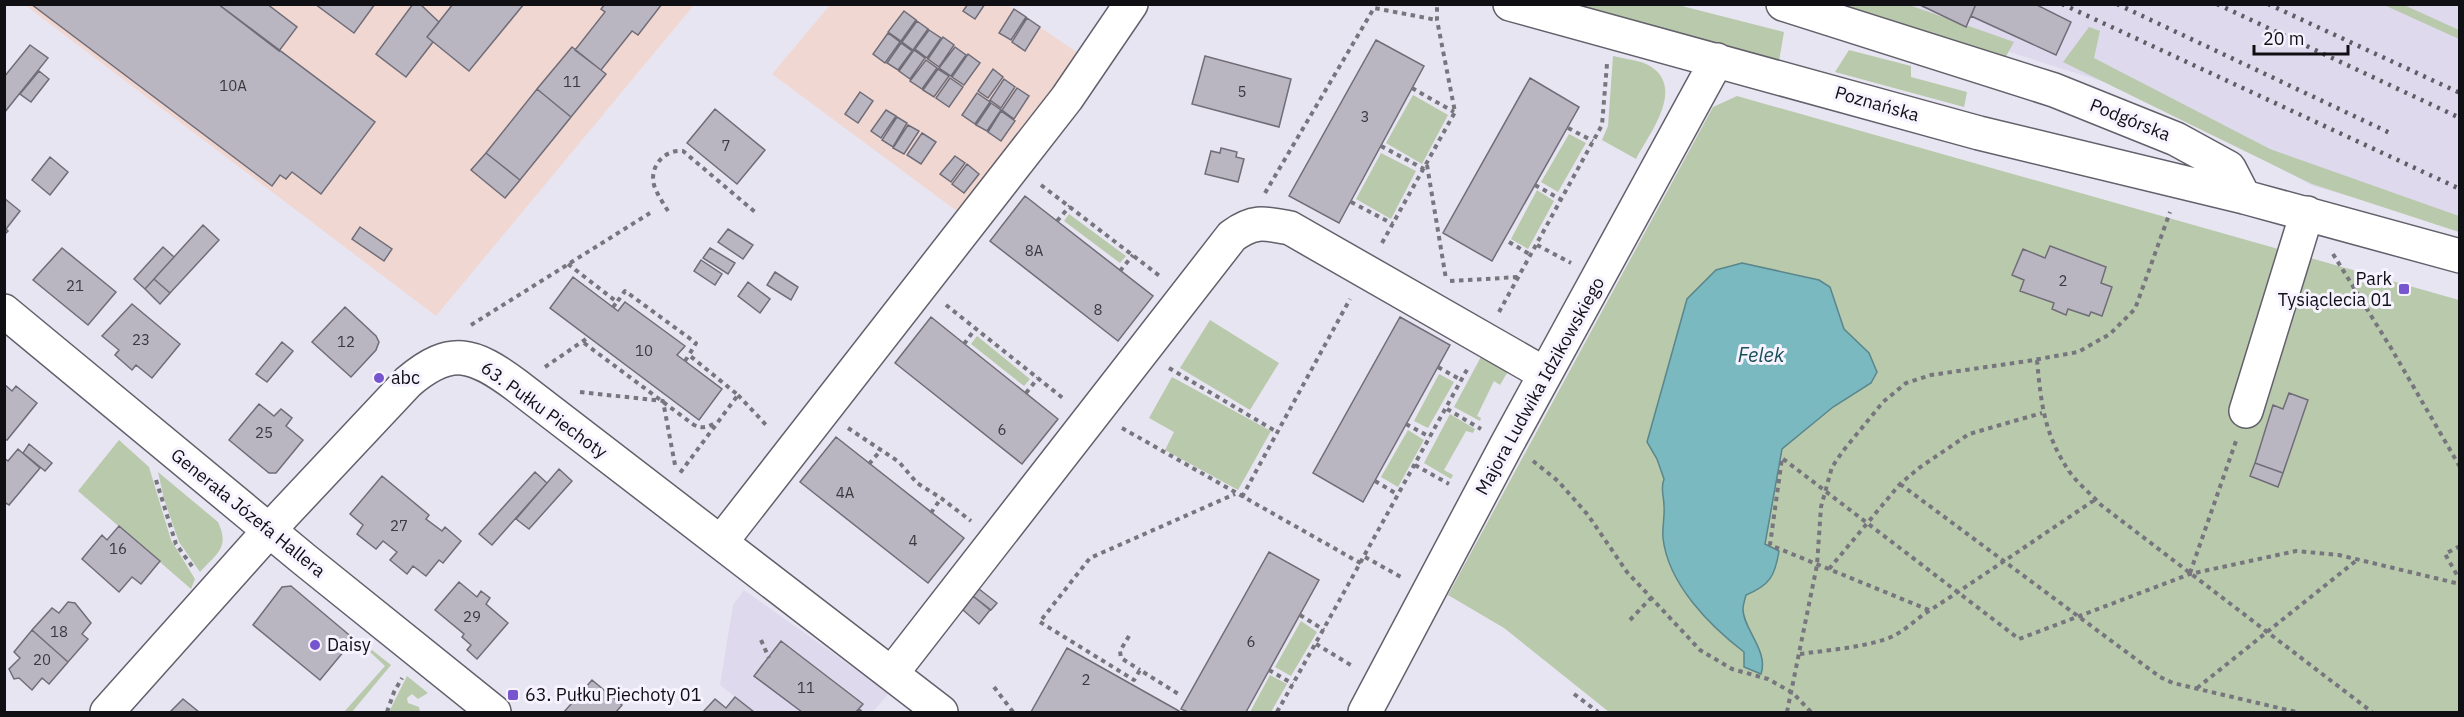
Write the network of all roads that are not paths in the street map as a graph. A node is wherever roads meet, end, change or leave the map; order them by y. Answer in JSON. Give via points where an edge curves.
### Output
{"nodes":[{"id":1,"x":1131,"y":4,"type":"edge"},
{"id":2,"x":1510,"y":4,"type":"edge"},
{"id":3,"x":1783,"y":4,"type":"edge"},
{"id":4,"x":1717,"y":60,"type":"junction"},
{"id":5,"x":2244,"y":196,"type":"junction"},
{"id":6,"x":2307,"y":213,"type":"junction"},
{"id":7,"x":2460,"y":256,"type":"edge"},
{"id":8,"x":4,"y":311,"type":"edge"},
{"id":9,"x":1545,"y":374,"type":"junction"},
{"id":10,"x":2246,"y":411,"type":"road end"},
{"id":11,"x":269,"y":531,"type":"junction"},
{"id":12,"x":721,"y":542,"type":"junction"},
{"id":13,"x":892,"y":673,"type":"junction"},
{"id":14,"x":920,"y":706,"type":"edge"},
{"id":15,"x":107,"y":712,"type":"edge"},
{"id":16,"x":494,"y":712,"type":"edge"},
{"id":17,"x":1365,"y":712,"type":"edge"}],
"edges":[{"from":1,"to":12,"type":"street","via":[[1067,98]]},
{"from":2,"to":4,"type":"street","name":"Poznańska"},
{"from":3,"to":5,"type":"street","name":"Podgórska","via":[[2054,90],[2176,139],[2229,168]]},
{"from":4,"to":5,"type":"street","name":"Poznańska","via":[[1979,133]]},
{"from":4,"to":9,"type":"street","name":"Majora Ludwika Idzikowskiego"},
{"from":5,"to":6,"type":"street"},
{"from":6,"to":7,"type":"street"},
{"from":6,"to":10,"type":"street"},
{"from":8,"to":11,"type":"street","name":"Generała Józefa Hallera"},
{"from":9,"to":13,"type":"street","via":[[1290,228],[1264,223],[1246,226],[1232,236]]},
{"from":9,"to":17,"type":"street","name":"Majora Ludwika Idzikowskiego"},
{"from":11,"to":12,"type":"street","name":"63. Pułku Piechoty","via":[[408,382],[440,360],[465,358],[486,365],[516,385]]},
{"from":11,"to":15,"type":"street","name":"63. Pułku Piechoty"},
{"from":11,"to":16,"type":"street","name":"Generała Józefa Hallera"},
{"from":12,"to":13,"type":"street","name":"63. Pułku Piechoty"},
{"from":13,"to":14,"type":"street","name":"63. Pułku Piechoty"}]}
